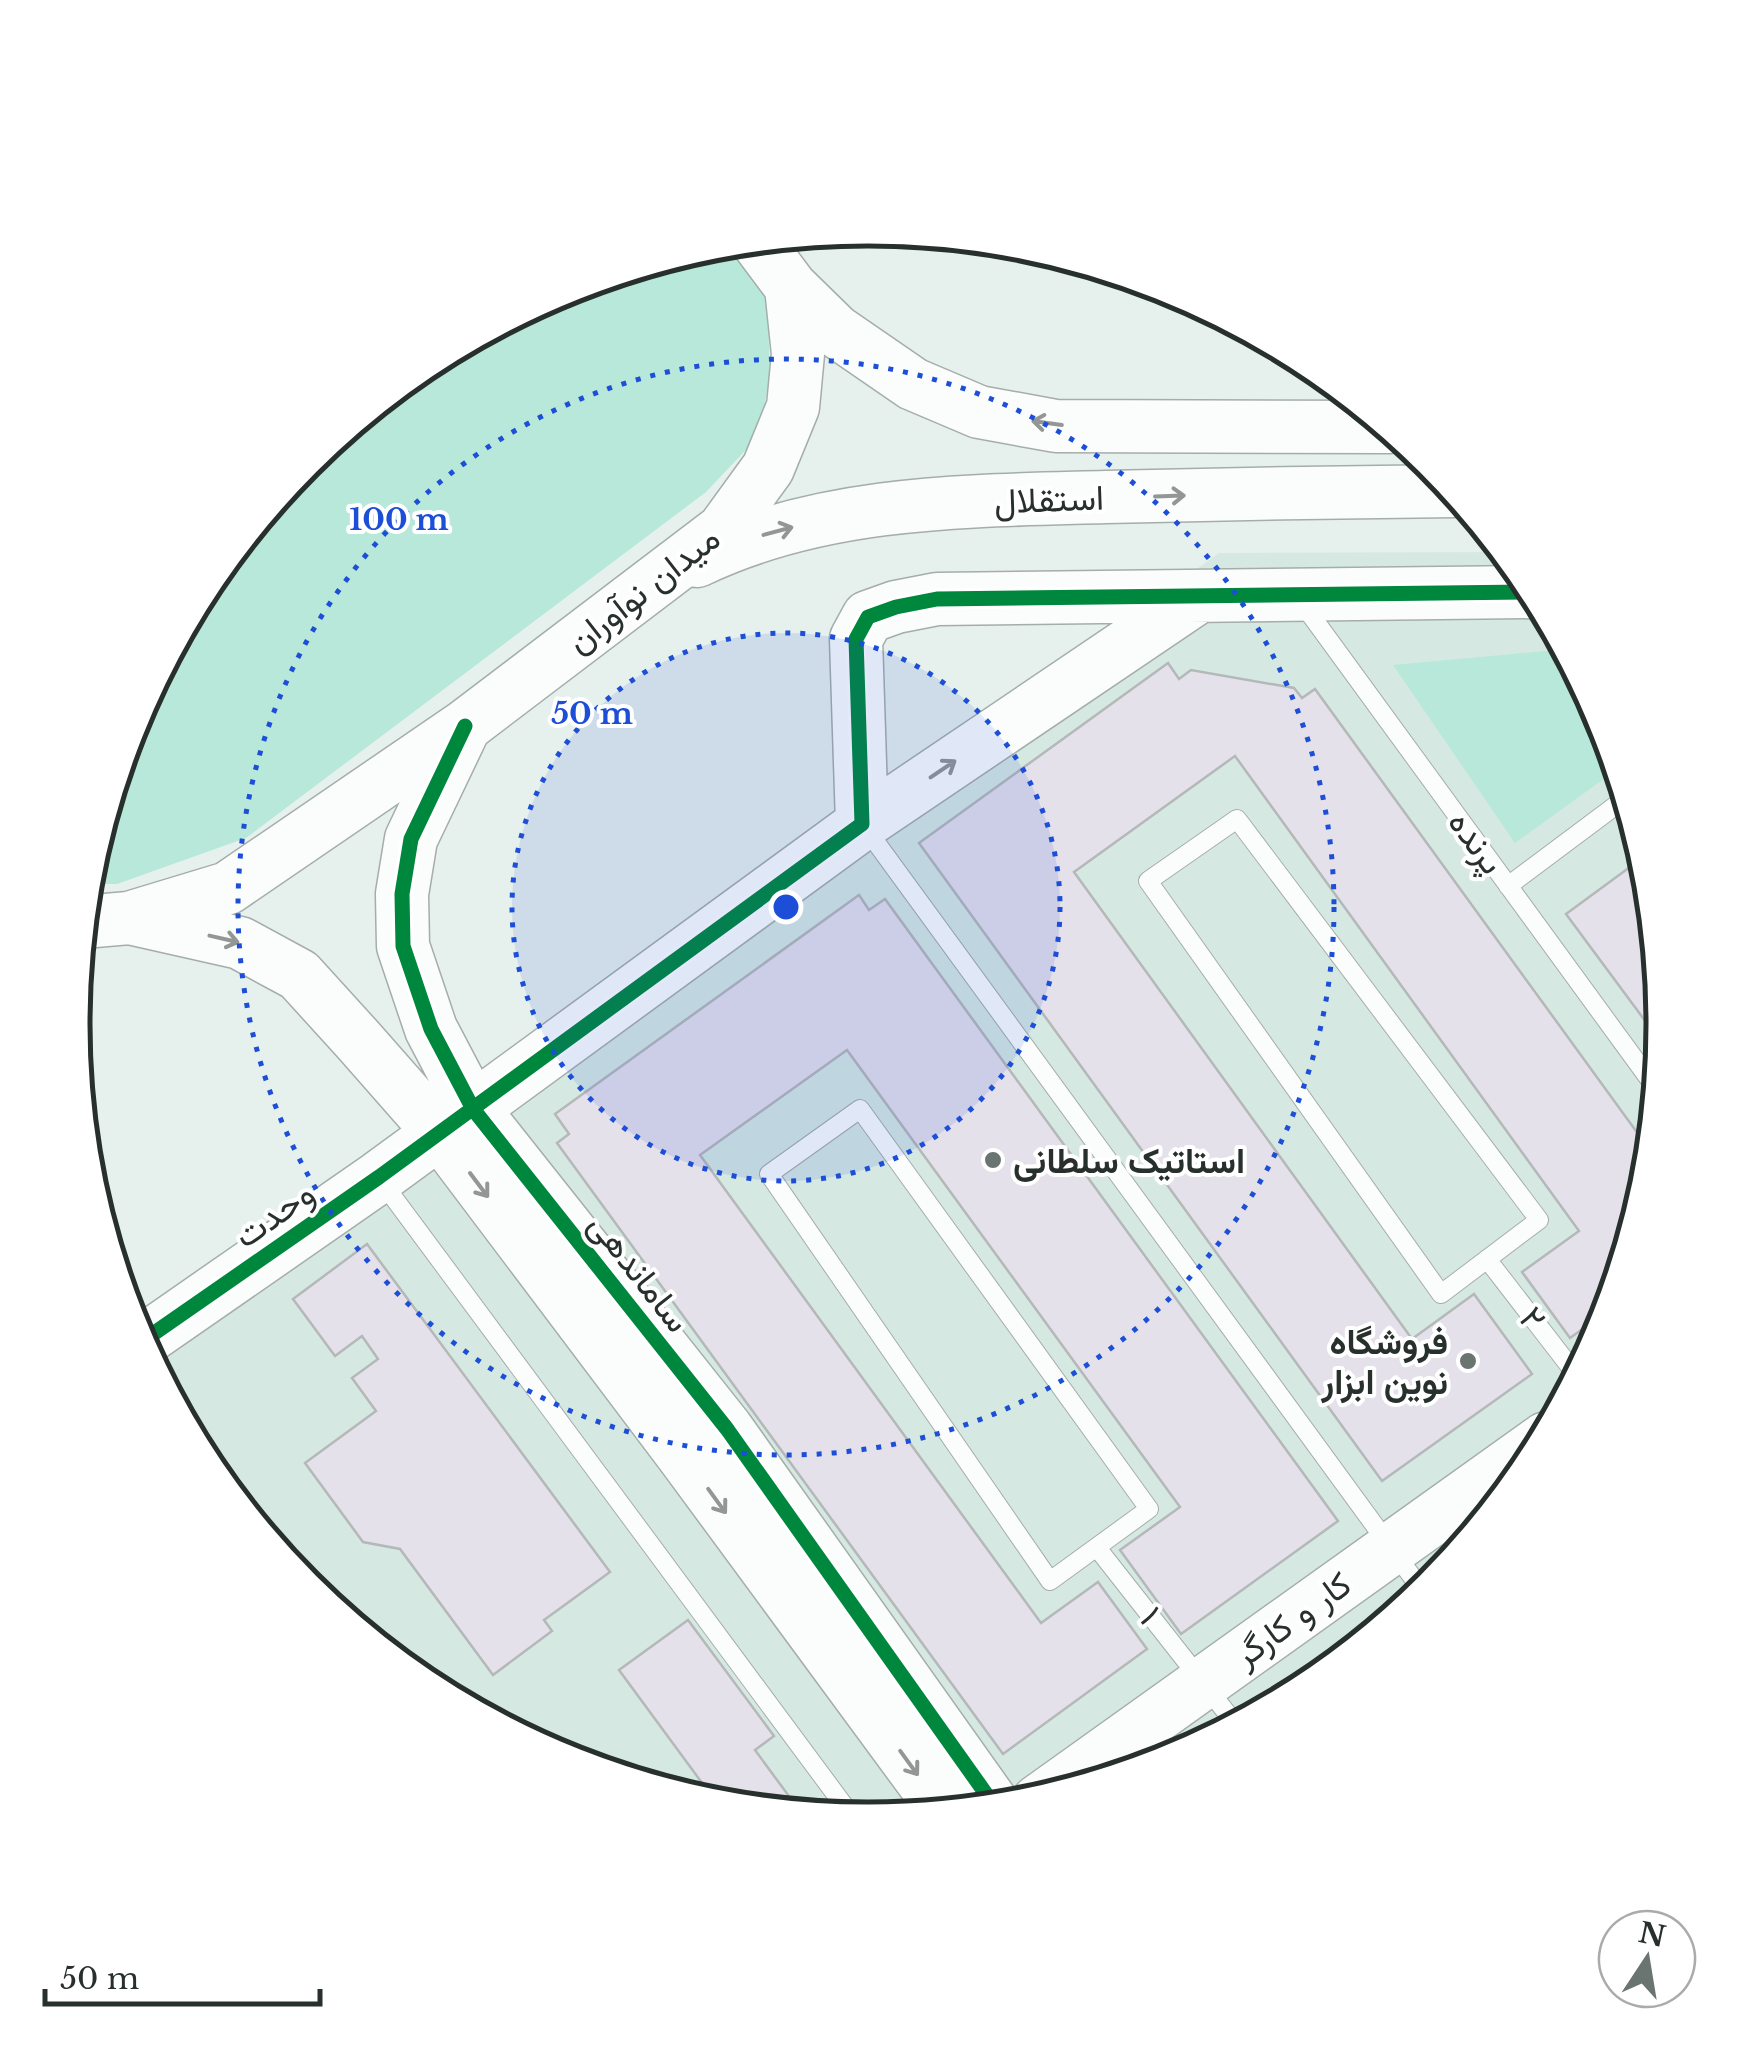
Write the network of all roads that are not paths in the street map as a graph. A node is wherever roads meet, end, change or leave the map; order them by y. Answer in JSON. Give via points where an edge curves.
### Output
{"nodes":[{"id":1,"x":766,"y":253,"type":"edge"},
{"id":2,"x":791,"y":287,"type":"junction"},
{"id":3,"x":1363,"y":424,"type":"edge"},
{"id":4,"x":1435,"y":491,"type":"edge"},
{"id":5,"x":656,"y":581,"type":"junction"},
{"id":6,"x":1516,"y":592,"type":"edge"},
{"id":7,"x":1295,"y":593,"type":"junction"},
{"id":8,"x":1198,"y":597,"type":"junction"},
{"id":9,"x":465,"y":726,"type":"junction"},
{"id":10,"x":1615,"y":806,"type":"edge"},
{"id":11,"x":862,"y":824,"type":"junction"},
{"id":12,"x":1508,"y":886,"type":"junction"},
{"id":13,"x":106,"y":920,"type":"edge"},
{"id":14,"x":1645,"y":1074,"type":"edge"},
{"id":15,"x":456,"y":1121,"type":"junction"},
{"id":16,"x":379,"y":1177,"type":"junction"},
{"id":17,"x":1487,"y":1259,"type":"junction"},
{"id":18,"x":154,"y":1333,"type":"edge"},
{"id":19,"x":1569,"y":1365,"type":"edge"},
{"id":20,"x":706,"y":1443,"type":"junction"},
{"id":21,"x":1513,"y":1462,"type":"edge"},
{"id":22,"x":1391,"y":1548,"type":"junction"},
{"id":23,"x":1098,"y":1549,"type":"junction"},
{"id":24,"x":1414,"y":1580,"type":"edge"},
{"id":25,"x":1204,"y":1682,"type":"junction"},
{"id":26,"x":1229,"y":1715,"type":"edge"},
{"id":27,"x":1075,"y":1775,"type":"edge"},
{"id":28,"x":985,"y":1794,"type":"edge"},
{"id":29,"x":937,"y":1799,"type":"edge"},
{"id":30,"x":841,"y":1802,"type":"edge"}],
"edges":[{"from":1,"to":2,"type":"street"},
{"from":3,"to":2,"type":"street","name":"استقلال","one_way":true,"via":[[1323,418],[1056,426],[979,412],[912,384],[836,332]]},
{"from":2,"to":5,"type":"street","name":"میدان نوآوران","via":[[798,354],[793,407],[768,468],[723,530]]},
{"from":5,"to":4,"type":"street","name":"استقلال","one_way":true,"via":[[736,542],[849,512],[981,501]]},
{"from":5,"to":9,"type":"street","name":"میدان نوآوران"},
{"from":6,"to":7,"type":"street"},
{"from":7,"to":8,"type":"street"},
{"from":7,"to":12,"type":"lane","name":"پرنده"},
{"from":11,"to":8,"type":"street","name":"وحدت","one_way":true},
{"from":8,"to":11,"type":"street","via":[[937,599],[868,618],[856,639]]},
{"from":9,"to":13,"type":"street","name":"میدان نوآوران","via":[[228,888]]},
{"from":9,"to":15,"type":"street","via":[[411,839],[402,894],[403,946]]},
{"from":10,"to":12,"type":"lane"},
{"from":11,"to":15,"type":"street","name":"وحدت"},
{"from":11,"to":22,"type":"lane"},
{"from":12,"to":14,"type":"lane","name":"پرنده"},
{"from":13,"to":15,"type":"street","one_way":true,"via":[[240,942],[298,975]]},
{"from":15,"to":16,"type":"street","name":"وحدت"},
{"from":15,"to":20,"type":"street"},
{"from":16,"to":18,"type":"street","name":"وحدت"},
{"from":16,"to":30,"type":"lane"},
{"from":17,"to":17,"type":"lane","via":[[1441,1294],[1148,882],[1237,819],[1539,1220]]},
{"from":17,"to":19,"type":"lane","name":"۲"},
{"from":20,"to":28,"type":"street"},
{"from":20,"to":29,"type":"street","one_way":true},
{"from":21,"to":22,"type":"street","name":"کار و کارگر"},
{"from":22,"to":24,"type":"lane"},
{"from":22,"to":25,"type":"street","name":"کار و کارگر"},
{"from":23,"to":23,"type":"lane","via":[[1050,1582],[769,1174],[860,1109],[1150,1509]]},
{"from":23,"to":25,"type":"lane","name":"۱"},
{"from":25,"to":26,"type":"lane","name":"۱"},
{"from":25,"to":27,"type":"street","name":"کار و کارگر"}]}
